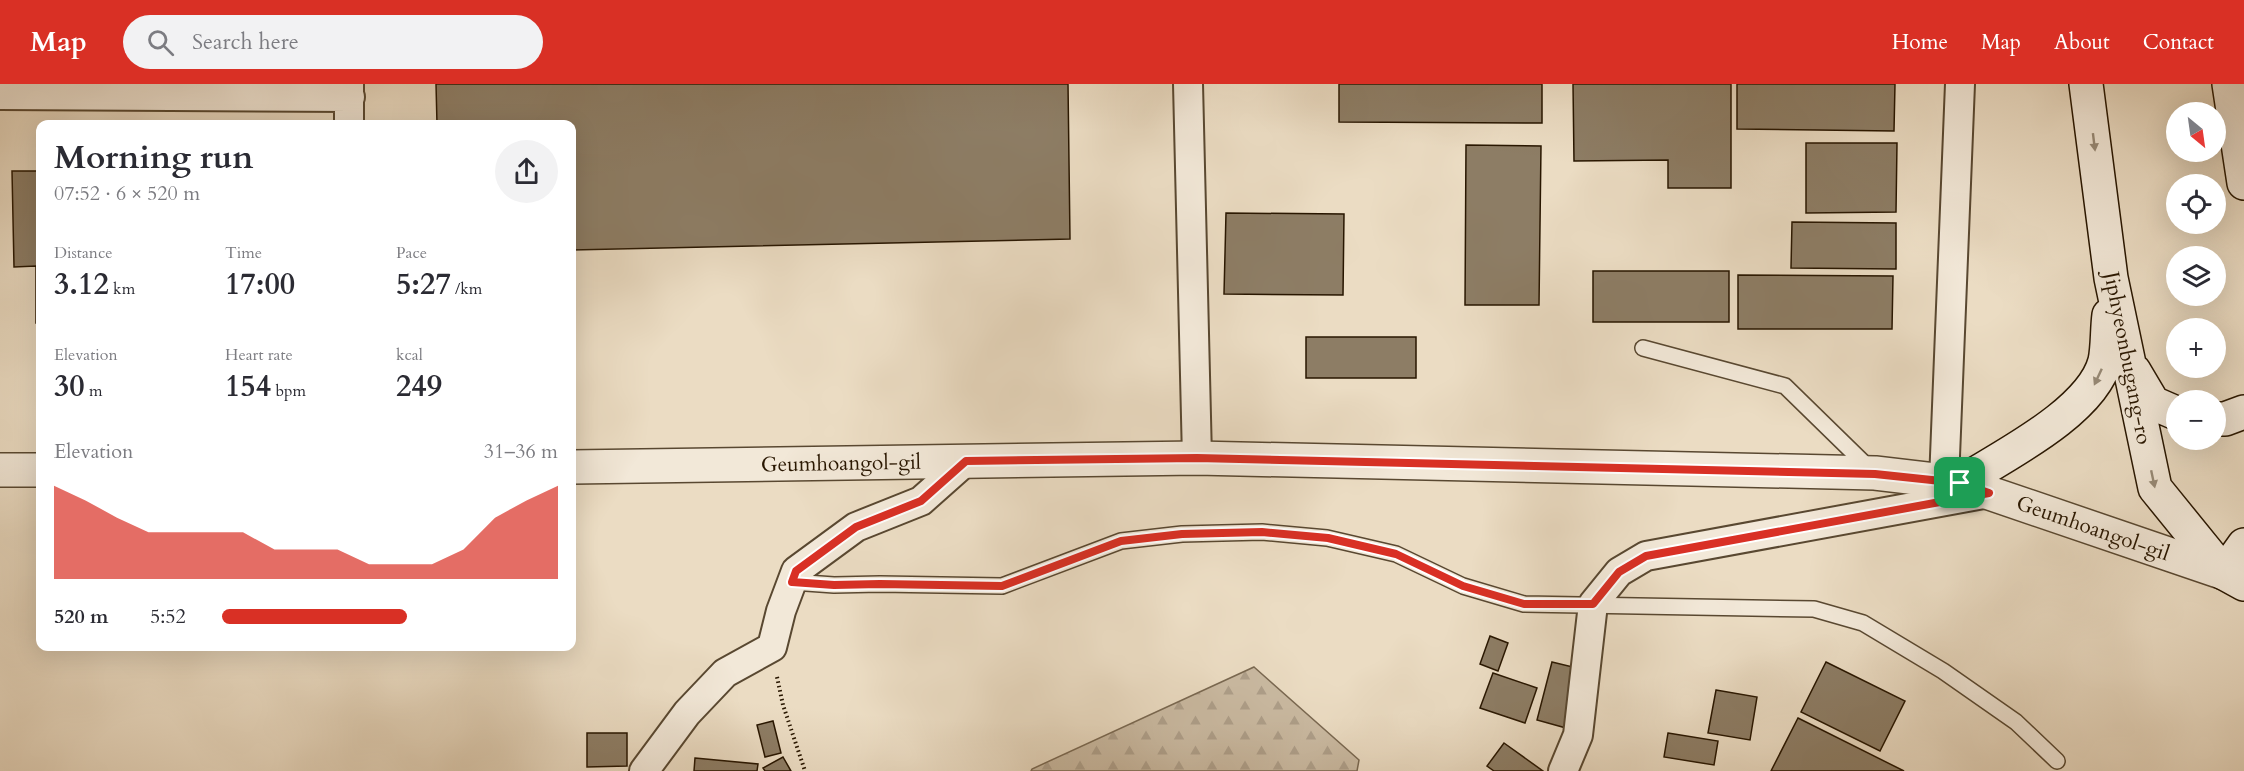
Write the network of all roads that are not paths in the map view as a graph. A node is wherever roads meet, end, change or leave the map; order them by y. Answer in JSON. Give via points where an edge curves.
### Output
{"nodes":[{"id":1,"x":1188,"y":84,"type":"edge"},
{"id":2,"x":1960,"y":84,"type":"edge"},
{"id":3,"x":2086,"y":84,"type":"edge"},
{"id":4,"x":2229,"y":84,"type":"edge"},
{"id":5,"x":0,"y":95,"type":"edge"},
{"id":6,"x":350,"y":102,"type":"edge"},
{"id":7,"x":2244,"y":183,"type":"edge"},
{"id":8,"x":2111,"y":278,"type":"junction"},
{"id":9,"x":1643,"y":348,"type":"dead end"},
{"id":10,"x":2129,"y":362,"type":"junction"},
{"id":11,"x":2166,"y":409,"type":"edge"},
{"id":12,"x":2244,"y":412,"type":"edge"},
{"id":13,"x":2226,"y":419,"type":"edge"},
{"id":14,"x":1197,"y":458,"type":"junction"},
{"id":15,"x":966,"y":461,"type":"junction"},
{"id":16,"x":576,"y":467,"type":"edge"},
{"id":17,"x":0,"y":470,"type":"edge"},
{"id":18,"x":36,"y":470,"type":"edge"},
{"id":19,"x":1875,"y":474,"type":"junction"},
{"id":20,"x":1965,"y":486,"type":"junction"},
{"id":21,"x":2244,"y":545,"type":"edge"},
{"id":22,"x":2234,"y":579,"type":"edge"},
{"id":23,"x":792,"y":582,"type":"junction"},
{"id":24,"x":1593,"y":604,"type":"junction"},
{"id":25,"x":2057,"y":761,"type":"dead end"},
{"id":26,"x":644,"y":771,"type":"edge"},
{"id":27,"x":1563,"y":771,"type":"edge"}],
"edges":[{"from":1,"to":14,"type":"street"},
{"from":2,"to":20,"type":"street"},
{"from":3,"to":8,"type":"street","name":"Jiphyeonbugang-ro","one_way":true},
{"from":4,"to":7,"type":"street"},
{"from":5,"to":6,"type":"street"},
{"from":8,"to":10,"type":"street","name":"Jiphyeonbugang-ro"},
{"from":8,"to":20,"type":"street","one_way":true,"via":[[2105,362],[2093,388],[2056,423]]},
{"from":9,"to":19,"type":"lane","via":[[1785,386]]},
{"from":10,"to":11,"type":"street","via":[[2153,403]]},
{"from":10,"to":22,"type":"street","name":"Jiphyeonbugang-ro","one_way":true,"via":[[2155,488]]},
{"from":12,"to":13,"type":"street"},
{"from":14,"to":15,"type":"street","name":"Geumhoangol-gil"},
{"from":14,"to":19,"type":"street","name":"Geumhoangol-gil"},
{"from":15,"to":16,"type":"street","name":"Geumhoangol-gil"},
{"from":15,"to":23,"type":"street","via":[[921,501],[856,527],[796,571]]},
{"from":17,"to":18,"type":"street"},
{"from":19,"to":20,"type":"street","name":"Geumhoangol-gil"},
{"from":20,"to":22,"type":"street","name":"Geumhoangol-gil"},
{"from":20,"to":24,"type":"street","via":[[1646,556],[1619,572]]},
{"from":21,"to":22,"type":"street"},
{"from":23,"to":24,"type":"lane","via":[[1002,586],[1121,541],[1182,534],[1262,532],[1328,538],[1396,554],[1463,586],[1524,604]]},
{"from":23,"to":26,"type":"street","via":[[772,647],[725,673],[687,714]]},
{"from":24,"to":25,"type":"lane","via":[[1814,609],[1863,623],[1943,671],[2016,722]]},
{"from":24,"to":27,"type":"street","via":[[1578,735]]}]}
